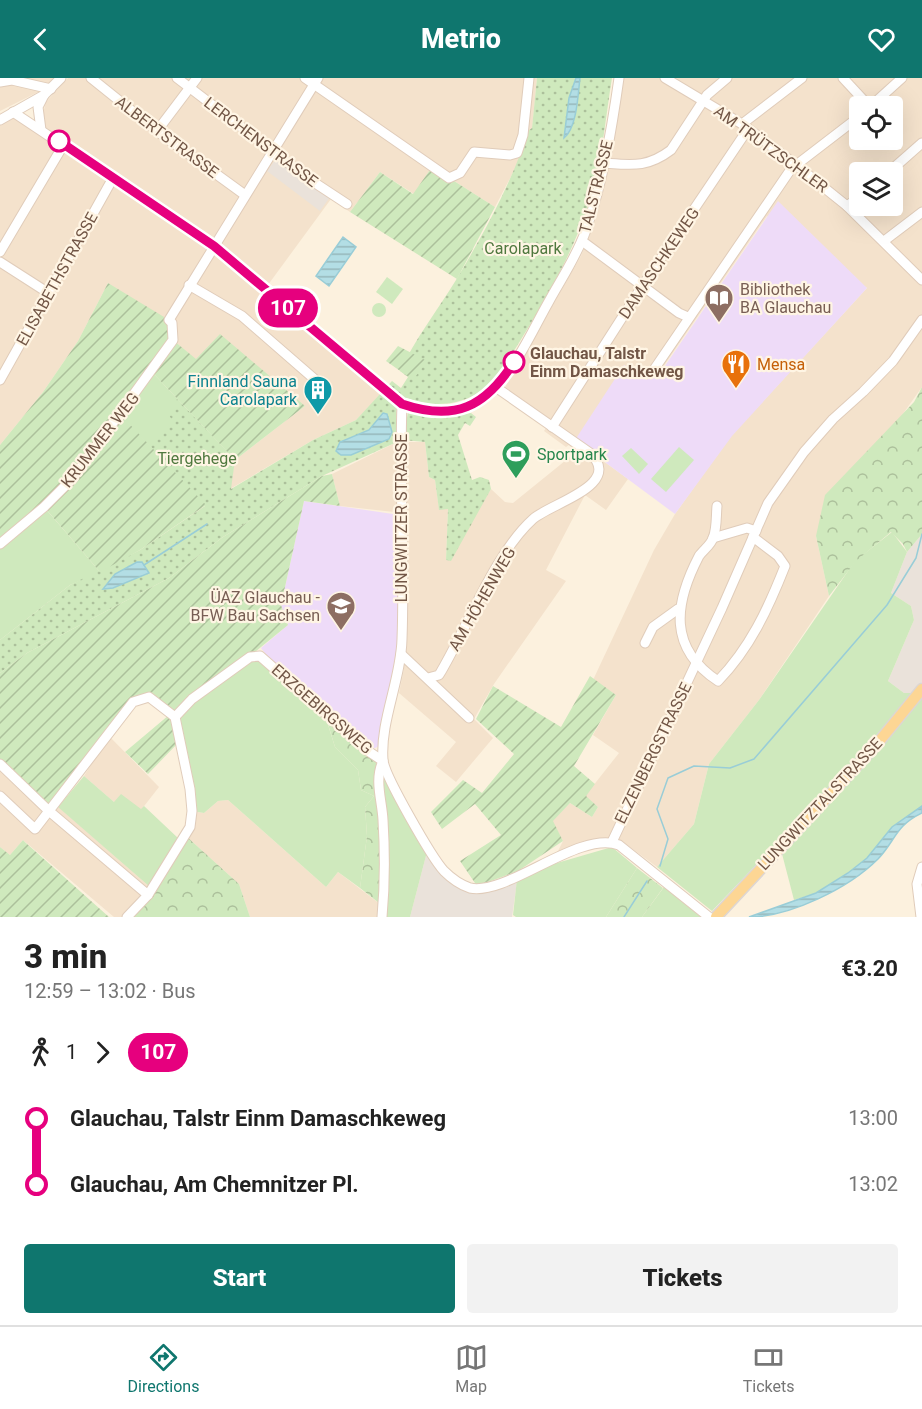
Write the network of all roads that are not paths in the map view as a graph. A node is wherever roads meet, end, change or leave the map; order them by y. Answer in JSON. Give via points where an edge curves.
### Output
{"nodes":[{"id":1,"x":61,"y":78,"type":"edge"},
{"id":2,"x":91,"y":78,"type":"edge"},
{"id":3,"x":177,"y":78,"type":"edge"},
{"id":4,"x":197,"y":78,"type":"edge"},
{"id":5,"x":304,"y":78,"type":"edge"},
{"id":6,"x":529,"y":78,"type":"edge"},
{"id":7,"x":619,"y":78,"type":"edge"},
{"id":8,"x":665,"y":78,"type":"edge"},
{"id":9,"x":727,"y":78,"type":"edge"},
{"id":10,"x":802,"y":78,"type":"edge"},
{"id":11,"x":843,"y":78,"type":"edge"},
{"id":12,"x":902,"y":78,"type":"edge"},
{"id":13,"x":12,"y":79,"type":"edge"},
{"id":14,"x":316,"y":81,"type":"edge"},
{"id":15,"x":0,"y":82,"type":"edge"},
{"id":16,"x":190,"y":88,"type":"junction"},
{"id":17,"x":47,"y":92,"type":"junction"},
{"id":18,"x":860,"y":96,"type":"edge"},
{"id":19,"x":881,"y":96,"type":"edge"},
{"id":20,"x":704,"y":100,"type":"junction"},
{"id":21,"x":13,"y":112,"type":"junction"},
{"id":22,"x":0,"y":120,"type":"edge"},
{"id":23,"x":849,"y":124,"type":"edge"},
{"id":24,"x":745,"y":127,"type":"junction"},
{"id":25,"x":41,"y":130,"type":"junction"},
{"id":26,"x":157,"y":131,"type":"junction"},
{"id":27,"x":922,"y":143,"type":"edge"},
{"id":28,"x":64,"y":144,"type":"junction"},
{"id":29,"x":273,"y":151,"type":"junction"},
{"id":30,"x":900,"y":162,"type":"edge"},
{"id":31,"x":603,"y":163,"type":"junction"},
{"id":32,"x":796,"y":165,"type":"junction"},
{"id":33,"x":113,"y":178,"type":"junction"},
{"id":34,"x":244,"y":195,"type":"junction"},
{"id":35,"x":347,"y":204,"type":"dead end"},
{"id":36,"x":847,"y":206,"type":"joint"},
{"id":37,"x":922,"y":212,"type":"edge"},
{"id":38,"x":582,"y":241,"type":"junction"},
{"id":39,"x":884,"y":241,"type":"junction"},
{"id":40,"x":214,"y":246,"type":"junction"},
{"id":41,"x":0,"y":252,"type":"edge"},
{"id":42,"x":0,"y":262,"type":"edge"},
{"id":43,"x":922,"y":280,"type":"edge"},
{"id":44,"x":189,"y":285,"type":"junction"},
{"id":45,"x":642,"y":285,"type":"junction"},
{"id":46,"x":50,"y":294,"type":"junction"},
{"id":47,"x":688,"y":317,"type":"junction"},
{"id":48,"x":922,"y":320,"type":"edge"},
{"id":49,"x":655,"y":368,"type":"dead end"},
{"id":50,"x":0,"y":380,"type":"edge"},
{"id":51,"x":497,"y":388,"type":"junction"},
{"id":52,"x":327,"y":390,"type":"dead end"},
{"id":53,"x":402,"y":404,"type":"junction"},
{"id":54,"x":552,"y":427,"type":"junction"},
{"id":55,"x":717,"y":506,"type":"dead end"},
{"id":56,"x":754,"y":534,"type":"junction"},
{"id":57,"x":713,"y":538,"type":"junction"},
{"id":58,"x":0,"y":544,"type":"edge"},
{"id":59,"x":678,"y":609,"type":"junction"},
{"id":60,"x":645,"y":643,"type":"dead end"},
{"id":61,"x":401,"y":654,"type":"junction"},
{"id":62,"x":696,"y":665,"type":"junction"},
{"id":63,"x":428,"y":678,"type":"junction"},
{"id":64,"x":922,"y":689,"type":"edge"},
{"id":65,"x":175,"y":717,"type":"junction"},
{"id":66,"x":470,"y":718,"type":"dead end"},
{"id":67,"x":383,"y":762,"type":"junction"},
{"id":68,"x":0,"y":764,"type":"edge"},
{"id":69,"x":0,"y":796,"type":"edge"},
{"id":70,"x":50,"y":811,"type":"junction"},
{"id":71,"x":612,"y":842,"type":"junction"},
{"id":72,"x":922,"y":867,"type":"edge"},
{"id":73,"x":148,"y":895,"type":"junction"},
{"id":74,"x":126,"y":917,"type":"edge"},
{"id":75,"x":382,"y":917,"type":"edge"},
{"id":76,"x":709,"y":917,"type":"edge"},
{"id":77,"x":716,"y":917,"type":"edge"},
{"id":78,"x":921,"y":917,"type":"edge"}],
"edges":[{"from":1,"to":17,"type":"street"},
{"from":2,"to":26,"type":"street","name":"ALBERTSTRASSE"},
{"from":3,"to":16,"type":"street","name":"LERCHENSTRASSE"},
{"from":4,"to":16,"type":"street"},
{"from":5,"to":14,"type":"street"},
{"from":6,"to":14,"type":"street","via":[[523,135],[517,153],[474,152],[460,173],[449,178]]},
{"from":7,"to":31,"type":"street","name":"TALSTRASSE"},
{"from":8,"to":20,"type":"street","name":"AM TRÜTZSCHLER"},
{"from":9,"to":20,"type":"street"},
{"from":10,"to":24,"type":"street","name":"DAMASCHKEWEG"},
{"from":11,"to":18,"type":"street"},
{"from":12,"to":19,"type":"street"},
{"from":13,"to":15,"type":"street"},
{"from":13,"to":17,"type":"street"},
{"from":14,"to":29,"type":"street"},
{"from":16,"to":26,"type":"street"},
{"from":16,"to":29,"type":"street","name":"LERCHENSTRASSE"},
{"from":17,"to":21,"type":"street"},
{"from":17,"to":25,"type":"street","via":[[38,107]]},
{"from":20,"to":24,"type":"street","name":"AM TRÜTZSCHLER"},
{"from":20,"to":31,"type":"street","via":[[671,150],[655,162]]},
{"from":21,"to":22,"type":"street"},
{"from":21,"to":25,"type":"street"},
{"from":23,"to":32,"type":"street"},
{"from":24,"to":32,"type":"street","name":"AM TRÜTZSCHLER"},
{"from":24,"to":45,"type":"street","name":"DAMASCHKEWEG"},
{"from":25,"to":28,"type":"street"},
{"from":26,"to":34,"type":"street","name":"ALBERTSTRASSE"},
{"from":27,"to":30,"type":"street"},
{"from":28,"to":33,"type":"street"},
{"from":28,"to":41,"type":"street"},
{"from":29,"to":34,"type":"street"},
{"from":29,"to":35,"type":"street","name":"LERCHENSTRASSE"},
{"from":31,"to":38,"type":"street","name":"TALSTRASSE"},
{"from":32,"to":36,"type":"street","name":"AM TRÜTZSCHLER"},
{"from":32,"to":47,"type":"street"},
{"from":33,"to":40,"type":"street"},
{"from":33,"to":46,"type":"street","name":"ELISABETHSTRASSE"},
{"from":34,"to":40,"type":"street"},
{"from":36,"to":39,"type":"street","name":"AM TRÜTZSCHLER"},
{"from":37,"to":39,"type":"street"},
{"from":38,"to":45,"type":"street"},
{"from":38,"to":51,"type":"street","name":"TALSTRASSE"},
{"from":39,"to":43,"type":"street","name":"AM TRÜTZSCHLER"},
{"from":40,"to":44,"type":"street"},
{"from":40,"to":53,"type":"street"},
{"from":42,"to":46,"type":"street"},
{"from":44,"to":52,"type":"street","via":[[242,316]]},
{"from":44,"to":58,"type":"street","name":"KRUMMER WEG","via":[[169,320],[173,340],[73,478]]},
{"from":45,"to":47,"type":"street"},
{"from":45,"to":54,"type":"street","name":"DAMASCHKEWEG"},
{"from":46,"to":50,"type":"street","name":"ELISABETHSTRASSE"},
{"from":47,"to":49,"type":"street","via":[[688,324]]},
{"from":48,"to":56,"type":"street","name":"ELZENBERGSTRASSE","via":[[892,361],[804,452],[768,503]]},
{"from":51,"to":53,"type":"street","name":"TALSTRASSE","via":[[476,403],[452,411],[426,411]]},
{"from":51,"to":54,"type":"street","name":"AM HÖHENWEG"},
{"from":53,"to":61,"type":"street","name":"LUNGWITZER STRASSE"},
{"from":54,"to":63,"type":"street","name":"AM HÖHENWEG","via":[[590,453],[598,466],[595,483],[532,520],[494,573],[439,675]]},
{"from":55,"to":57,"type":"street"},
{"from":56,"to":57,"type":"street","via":[[747,528]]},
{"from":56,"to":62,"type":"street","name":"ELZENBERGSTRASSE"},
{"from":56,"to":62,"type":"street","name":"ELZENBERGSTRASSE","via":[[784,566],[772,599],[741,654],[718,681]]},
{"from":57,"to":59,"type":"street","via":[[700,554]]},
{"from":59,"to":60,"type":"street","via":[[653,627]]},
{"from":59,"to":62,"type":"street","via":[[686,648]]},
{"from":61,"to":63,"type":"street"},
{"from":61,"to":67,"type":"street","name":"LUNGWITZER STRASSE"},
{"from":62,"to":71,"type":"street","name":"ELZENBERGSTRASSE"},
{"from":63,"to":66,"type":"street"},
{"from":64,"to":77,"type":"main road","name":"LUNGWITZTALSTRASSE","via":[[877,744]]},
{"from":65,"to":67,"type":"street","name":"ERZGEBIRGSWEG","via":[[192,699],[250,657],[260,656]]},
{"from":65,"to":70,"type":"street","via":[[149,697],[130,705]]},
{"from":65,"to":73,"type":"street","via":[[190,789],[190,826]]},
{"from":67,"to":71,"type":"street","via":[[428,848],[444,870],[467,887],[492,887],[553,859]]},
{"from":67,"to":75,"type":"street","name":"LUNGWITZER STRASSE","via":[[378,772],[383,819]]},
{"from":68,"to":70,"type":"street"},
{"from":69,"to":70,"type":"street","via":[[35,829]]},
{"from":70,"to":73,"type":"street"},
{"from":71,"to":76,"type":"street"},
{"from":72,"to":78,"type":"street","via":[[917,884]]},
{"from":73,"to":74,"type":"street"}]}
